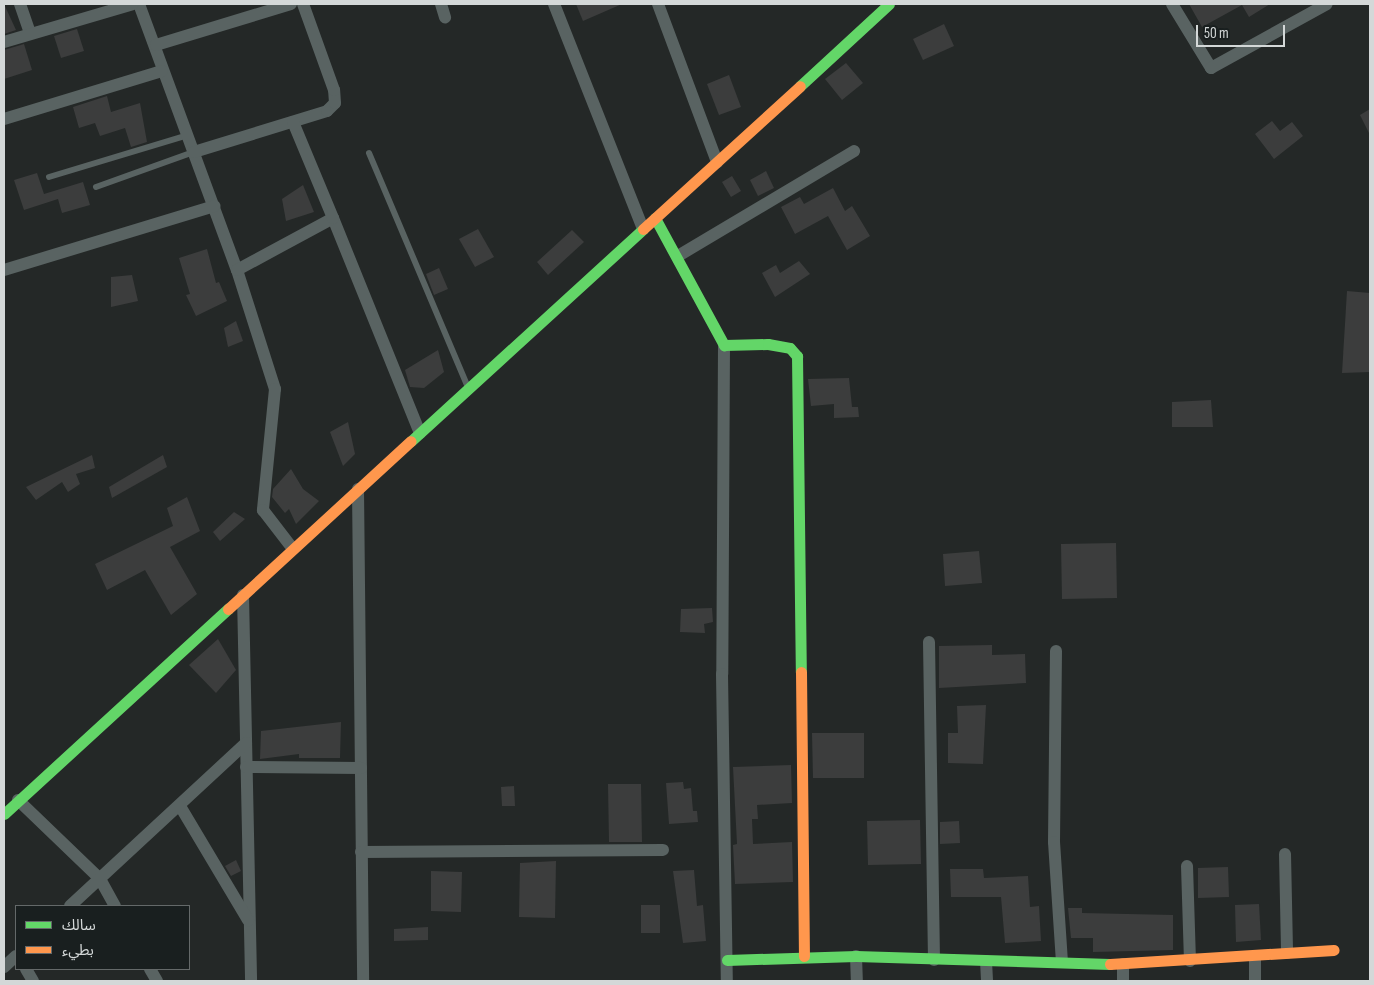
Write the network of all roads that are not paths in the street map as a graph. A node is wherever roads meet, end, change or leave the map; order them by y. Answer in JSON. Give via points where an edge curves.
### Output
{"nodes":[{"id":1,"x":20,"y":4,"type":"edge"},
{"id":2,"x":133,"y":4,"type":"edge"},
{"id":3,"x":139,"y":4,"type":"edge"},
{"id":4,"x":290,"y":4,"type":"edge"},
{"id":5,"x":303,"y":4,"type":"edge"},
{"id":6,"x":441,"y":4,"type":"edge"},
{"id":7,"x":554,"y":4,"type":"edge"},
{"id":8,"x":658,"y":4,"type":"edge"},
{"id":9,"x":890,"y":4,"type":"edge"},
{"id":10,"x":1172,"y":4,"type":"edge"},
{"id":11,"x":1326,"y":4,"type":"edge"},
{"id":12,"x":445,"y":17,"type":"dead end"},
{"id":13,"x":30,"y":33,"type":"junction"},
{"id":14,"x":4,"y":42,"type":"edge"},
{"id":15,"x":156,"y":45,"type":"junction"},
{"id":16,"x":162,"y":71,"type":"junction"},
{"id":17,"x":4,"y":119,"type":"edge"},
{"id":18,"x":293,"y":122,"type":"junction"},
{"id":19,"x":188,"y":135,"type":"junction"},
{"id":20,"x":854,"y":151,"type":"dead end"},
{"id":21,"x":194,"y":152,"type":"junction"},
{"id":22,"x":369,"y":153,"type":"dead end"},
{"id":23,"x":717,"y":162,"type":"junction"},
{"id":24,"x":49,"y":177,"type":"dead end"},
{"id":25,"x":96,"y":187,"type":"dead end"},
{"id":26,"x":214,"y":206,"type":"junction"},
{"id":27,"x":333,"y":218,"type":"junction"},
{"id":28,"x":656,"y":218,"type":"junction"},
{"id":29,"x":643,"y":229,"type":"junction"},
{"id":30,"x":678,"y":256,"type":"junction"},
{"id":31,"x":4,"y":270,"type":"edge"},
{"id":32,"x":237,"y":270,"type":"junction"},
{"id":33,"x":724,"y":345,"type":"junction"},
{"id":34,"x":468,"y":388,"type":"junction"},
{"id":35,"x":420,"y":433,"type":"junction"},
{"id":36,"x":358,"y":489,"type":"junction"},
{"id":37,"x":293,"y":549,"type":"junction"},
{"id":38,"x":243,"y":595,"type":"junction"},
{"id":39,"x":929,"y":642,"type":"dead end"},
{"id":40,"x":1056,"y":651,"type":"dead end"},
{"id":41,"x":246,"y":743,"type":"junction"},
{"id":42,"x":246,"y":767,"type":"junction"},
{"id":43,"x":361,"y":768,"type":"junction"},
{"id":44,"x":18,"y":800,"type":"junction"},
{"id":45,"x":180,"y":806,"type":"junction"},
{"id":46,"x":4,"y":814,"type":"edge"},
{"id":47,"x":662,"y":850,"type":"dead end"},
{"id":48,"x":361,"y":852,"type":"junction"},
{"id":49,"x":1285,"y":854,"type":"dead end"},
{"id":50,"x":1187,"y":866,"type":"dead end"},
{"id":51,"x":100,"y":879,"type":"junction"},
{"id":52,"x":71,"y":905,"type":"edge"},
{"id":53,"x":114,"y":905,"type":"edge"},
{"id":54,"x":250,"y":922,"type":"junction"},
{"id":55,"x":1334,"y":950,"type":"dead end"},
{"id":56,"x":1287,"y":953,"type":"junction"},
{"id":57,"x":804,"y":956,"type":"junction"},
{"id":58,"x":856,"y":956,"type":"junction"},
{"id":59,"x":1254,"y":956,"type":"junction"},
{"id":60,"x":15,"y":957,"type":"edge"},
{"id":61,"x":726,"y":960,"type":"junction"},
{"id":62,"x":934,"y":960,"type":"junction"},
{"id":63,"x":986,"y":961,"type":"junction"},
{"id":64,"x":1190,"y":961,"type":"junction"},
{"id":65,"x":1062,"y":962,"type":"junction"},
{"id":66,"x":1123,"y":964,"type":"junction"},
{"id":67,"x":4,"y":967,"type":"edge"},
{"id":68,"x":27,"y":970,"type":"edge"},
{"id":69,"x":151,"y":970,"type":"edge"},
{"id":70,"x":33,"y":981,"type":"edge"},
{"id":71,"x":157,"y":981,"type":"edge"},
{"id":72,"x":251,"y":981,"type":"edge"},
{"id":73,"x":362,"y":981,"type":"edge"},
{"id":74,"x":727,"y":981,"type":"edge"},
{"id":75,"x":857,"y":981,"type":"edge"},
{"id":76,"x":986,"y":981,"type":"edge"},
{"id":77,"x":1123,"y":981,"type":"edge"},
{"id":78,"x":1255,"y":981,"type":"edge"}],
"edges":[{"from":1,"to":13,"type":"street"},
{"from":2,"to":13,"type":"street"},
{"from":3,"to":15,"type":"street"},
{"from":4,"to":15,"type":"street"},
{"from":5,"to":18,"type":"street","via":[[334,90],[335,103],[327,111]]},
{"from":6,"to":12,"type":"street"},
{"from":7,"to":29,"type":"street"},
{"from":8,"to":23,"type":"street"},
{"from":9,"to":23,"type":"street"},
{"from":10,"to":11,"type":"street","via":[[1211,68]]},
{"from":13,"to":14,"type":"street"},
{"from":15,"to":16,"type":"street"},
{"from":16,"to":17,"type":"street"},
{"from":16,"to":19,"type":"street"},
{"from":18,"to":21,"type":"street"},
{"from":18,"to":27,"type":"street"},
{"from":19,"to":21,"type":"street"},
{"from":19,"to":24,"type":"lane"},
{"from":20,"to":30,"type":"street"},
{"from":21,"to":25,"type":"lane"},
{"from":21,"to":26,"type":"street"},
{"from":22,"to":34,"type":"lane"},
{"from":23,"to":28,"type":"street"},
{"from":26,"to":31,"type":"street"},
{"from":26,"to":32,"type":"street"},
{"from":27,"to":32,"type":"street"},
{"from":27,"to":35,"type":"street"},
{"from":28,"to":29,"type":"street"},
{"from":28,"to":30,"type":"street"},
{"from":29,"to":34,"type":"street"},
{"from":30,"to":33,"type":"street"},
{"from":32,"to":37,"type":"street","via":[[276,389],[263,510]]},
{"from":33,"to":57,"type":"street","via":[[790,348],[797,356],[799,368]]},
{"from":33,"to":61,"type":"street","via":[[722,674]]},
{"from":34,"to":35,"type":"street"},
{"from":35,"to":36,"type":"street"},
{"from":36,"to":37,"type":"street"},
{"from":36,"to":43,"type":"street"},
{"from":37,"to":38,"type":"street"},
{"from":38,"to":41,"type":"street"},
{"from":38,"to":44,"type":"street"},
{"from":39,"to":62,"type":"street"},
{"from":40,"to":65,"type":"street","via":[[1054,842]]},
{"from":41,"to":42,"type":"street"},
{"from":41,"to":45,"type":"street"},
{"from":42,"to":43,"type":"street"},
{"from":42,"to":54,"type":"street"},
{"from":43,"to":48,"type":"street"},
{"from":44,"to":46,"type":"street"},
{"from":44,"to":51,"type":"street"},
{"from":45,"to":51,"type":"street"},
{"from":45,"to":54,"type":"street"},
{"from":47,"to":48,"type":"street"},
{"from":48,"to":73,"type":"street"},
{"from":49,"to":56,"type":"street"},
{"from":50,"to":64,"type":"street"},
{"from":51,"to":52,"type":"street"},
{"from":51,"to":53,"type":"street"},
{"from":54,"to":72,"type":"street"},
{"from":55,"to":56,"type":"street"},
{"from":56,"to":59,"type":"street"},
{"from":57,"to":58,"type":"street"},
{"from":57,"to":61,"type":"street"},
{"from":58,"to":62,"type":"street"},
{"from":58,"to":75,"type":"street"},
{"from":59,"to":64,"type":"street"},
{"from":59,"to":78,"type":"street"},
{"from":60,"to":67,"type":"street"},
{"from":61,"to":74,"type":"street"},
{"from":62,"to":63,"type":"street"},
{"from":63,"to":65,"type":"street"},
{"from":63,"to":76,"type":"street"},
{"from":64,"to":66,"type":"street"},
{"from":65,"to":66,"type":"street"},
{"from":66,"to":77,"type":"street"},
{"from":68,"to":70,"type":"street"},
{"from":69,"to":71,"type":"street"}]}
